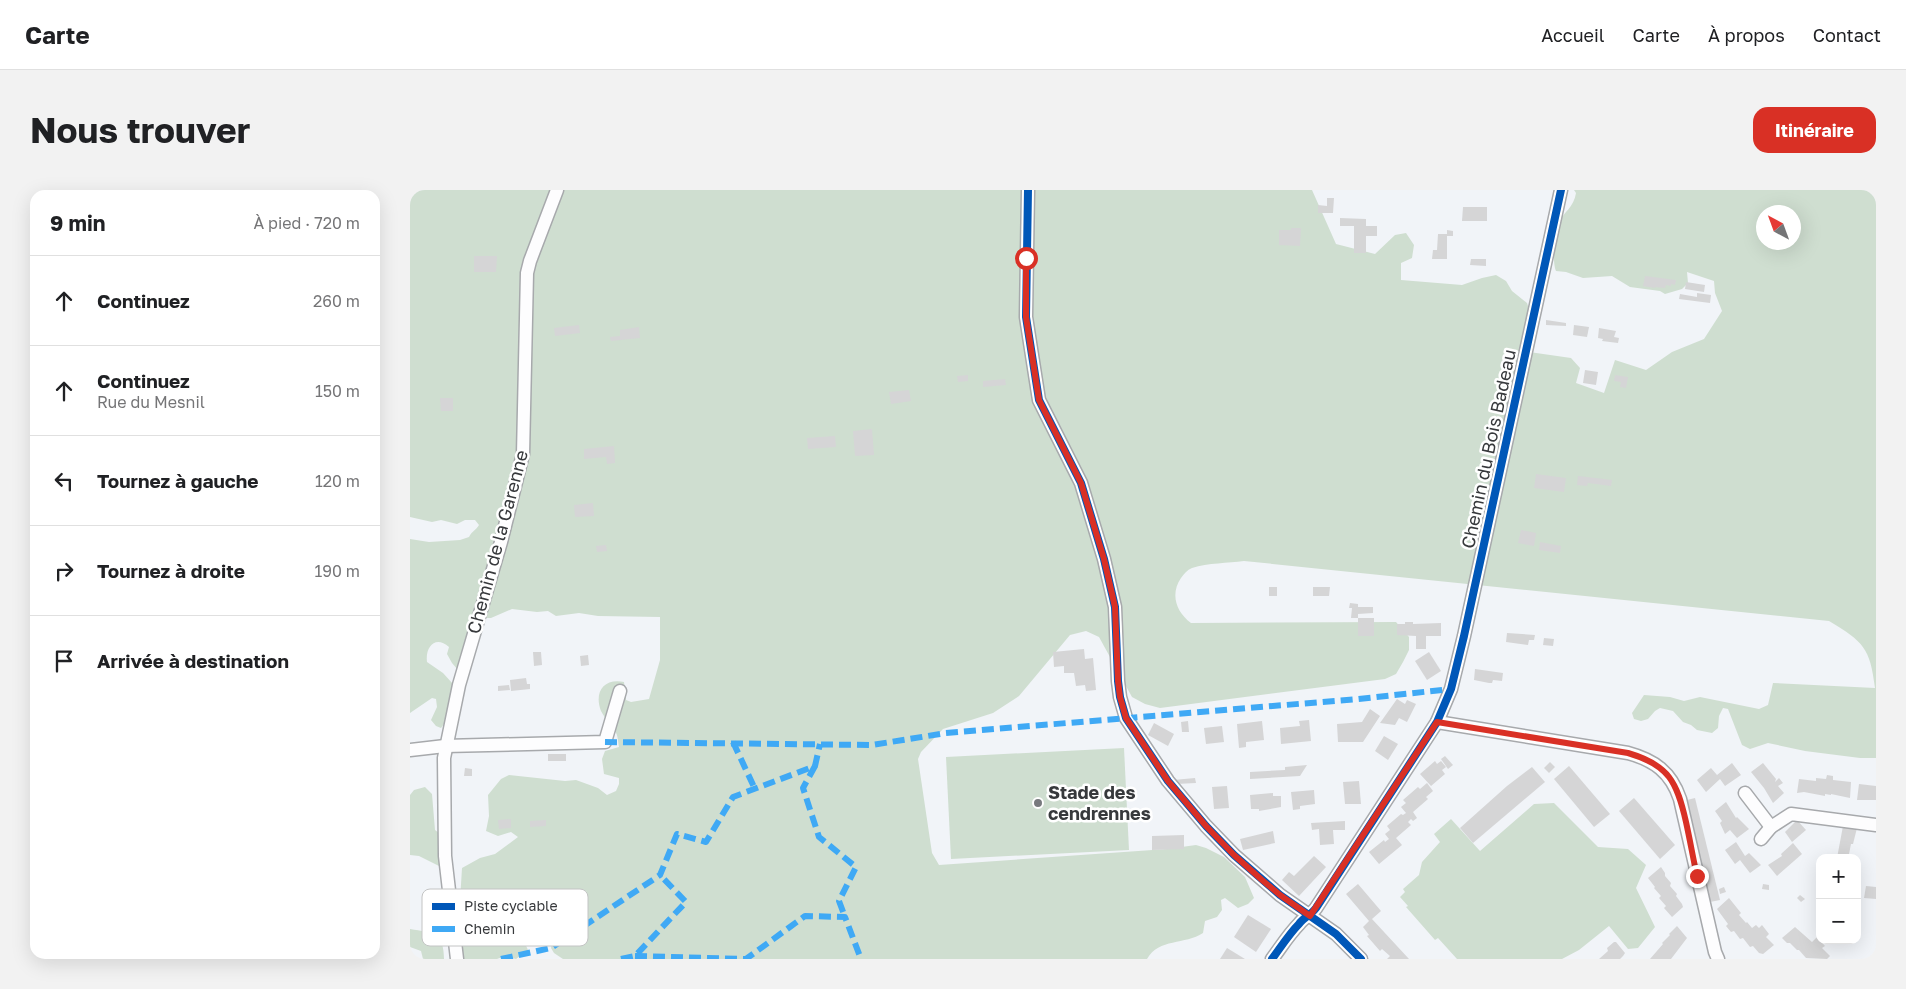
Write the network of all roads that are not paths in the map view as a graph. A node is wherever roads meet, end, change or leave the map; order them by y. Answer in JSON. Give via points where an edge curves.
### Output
{"nodes":[{"id":1,"x":557,"y":190,"type":"edge"},
{"id":2,"x":1028,"y":190,"type":"edge"},
{"id":3,"x":1561,"y":190,"type":"edge"},
{"id":4,"x":620,"y":691,"type":"dead end"},
{"id":5,"x":1439,"y":718,"type":"junction"},
{"id":6,"x":445,"y":746,"type":"junction"},
{"id":7,"x":410,"y":750,"type":"edge"},
{"id":8,"x":1744,"y":792,"type":"dead end"},
{"id":9,"x":1876,"y":824,"type":"edge"},
{"id":10,"x":1771,"y":827,"type":"junction"},
{"id":11,"x":1761,"y":839,"type":"dead end"},
{"id":12,"x":449,"y":889,"type":"edge"},
{"id":13,"x":1310,"y":916,"type":"junction"},
{"id":14,"x":455,"y":946,"type":"edge"},
{"id":15,"x":1713,"y":957,"type":"edge"},
{"id":16,"x":457,"y":959,"type":"edge"},
{"id":17,"x":1272,"y":959,"type":"edge"},
{"id":18,"x":1361,"y":959,"type":"edge"}],
"edges":[{"from":1,"to":6,"type":"street","name":"Chemin de la Garenne","via":[[527,273],[523,454]]},
{"from":2,"to":13,"type":"street","via":[[1026,317],[1039,400],[1081,483],[1104,559],[1115,607],[1118,681],[1126,718],[1168,781],[1206,826],[1262,880]]},
{"from":3,"to":5,"type":"street","name":"Chemin du Bois Badeau","via":[[1464,636],[1451,689]]},
{"from":4,"to":6,"type":"street","via":[[605,742]]},
{"from":5,"to":13,"type":"street","name":"Chemin du Bois Badeau"},
{"from":5,"to":15,"type":"street","via":[[1628,753],[1655,764],[1673,783],[1680,799]]},
{"from":6,"to":7,"type":"street"},
{"from":6,"to":12,"type":"street","name":"Chemin de la Garenne","via":[[445,856]]},
{"from":8,"to":10,"type":"street"},
{"from":9,"to":10,"type":"street","via":[[1792,814]]},
{"from":10,"to":11,"type":"street"},
{"from":13,"to":17,"type":"street","name":"Chemin du Bois Badeau","via":[[1296,926]]},
{"from":13,"to":18,"type":"street","via":[[1336,934]]},
{"from":14,"to":16,"type":"street","name":"Chemin de la Garenne"}]}
